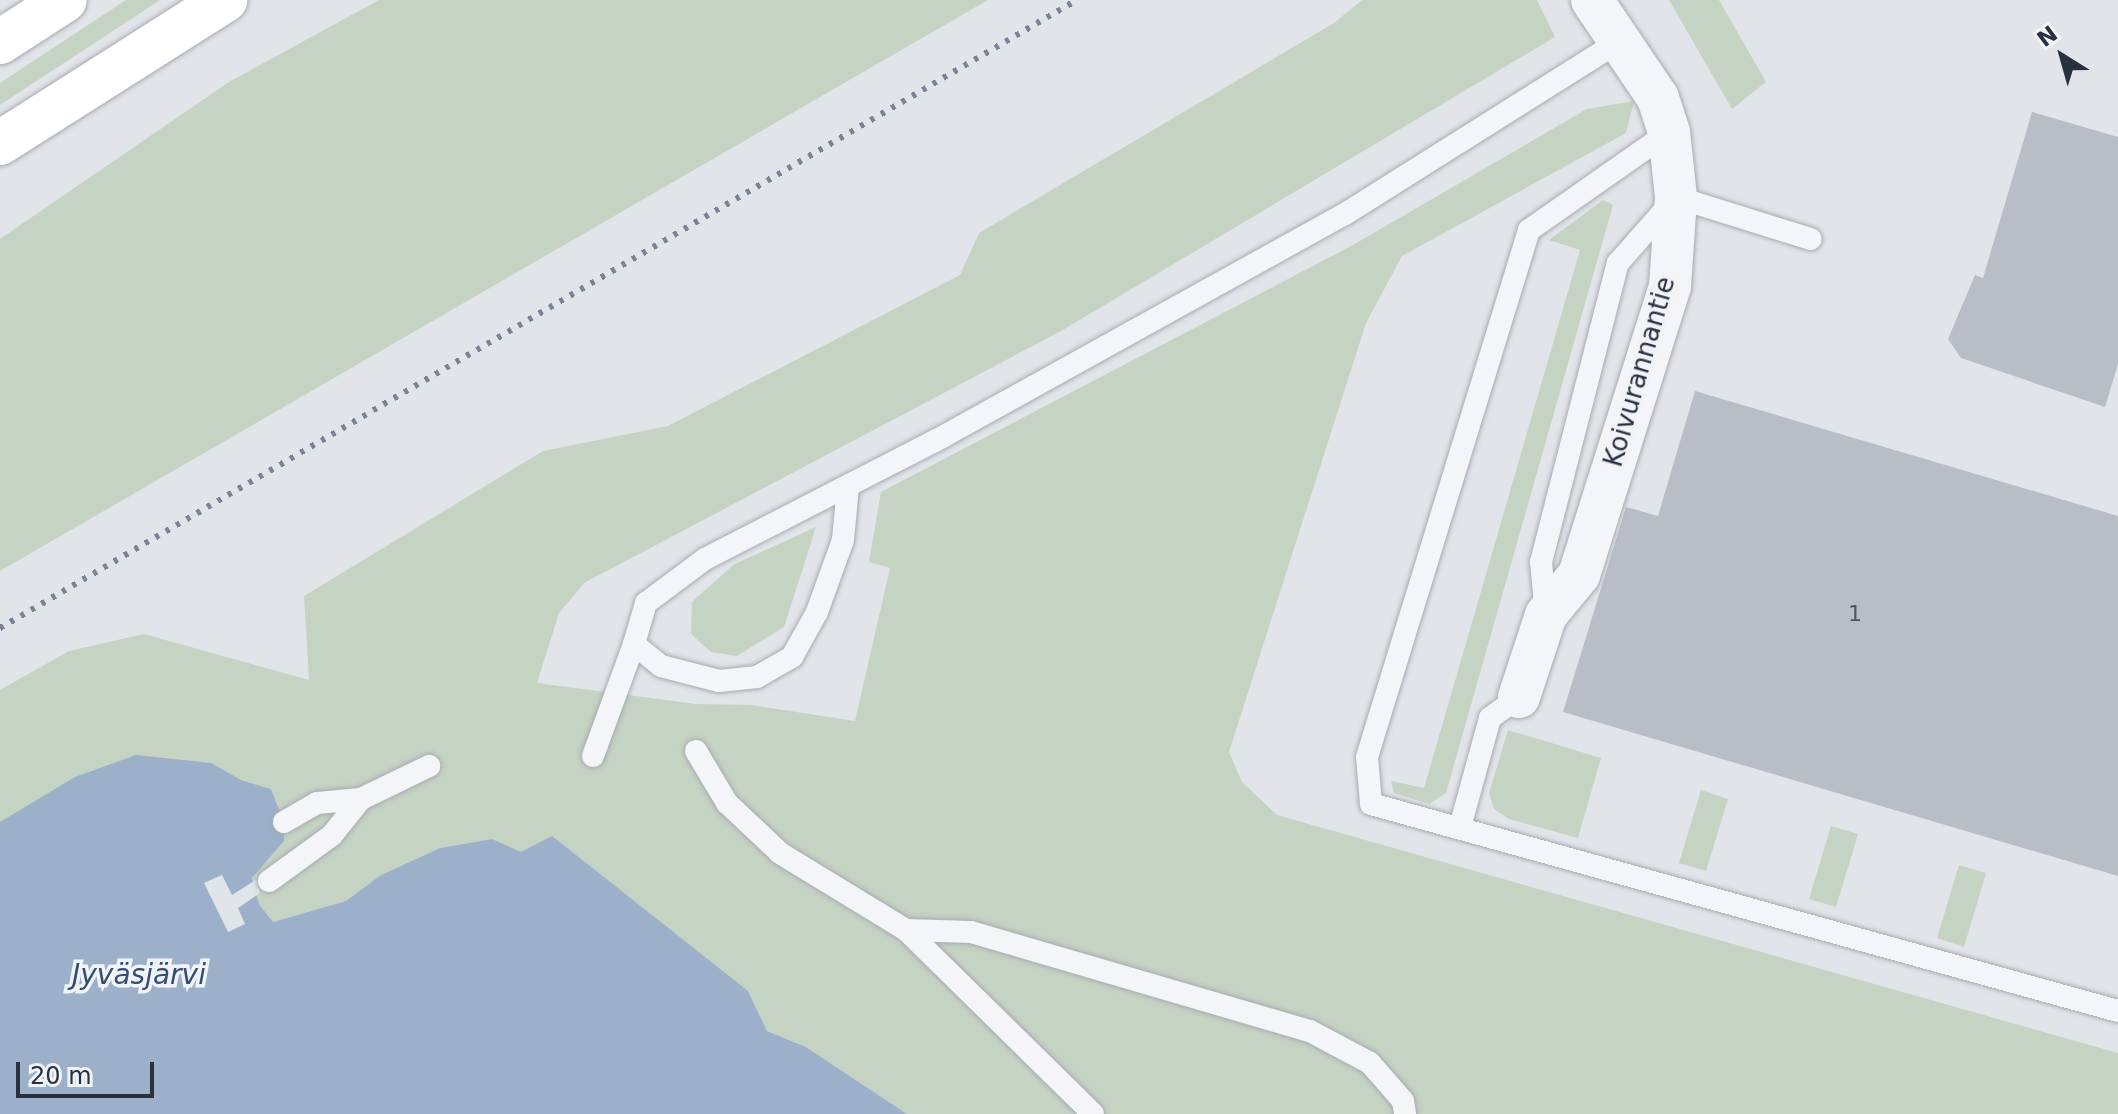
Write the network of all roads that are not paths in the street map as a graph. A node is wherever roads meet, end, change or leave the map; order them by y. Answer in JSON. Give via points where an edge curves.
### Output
{"nodes":[{"id":1,"x":65,"y":0,"type":"edge"},
{"id":2,"x":225,"y":0,"type":"edge"},
{"id":3,"x":1592,"y":0,"type":"edge"},
{"id":4,"x":1621,"y":40,"type":"junction"},
{"id":5,"x":0,"y":42,"type":"edge"},
{"id":6,"x":1669,"y":132,"type":"junction"},
{"id":7,"x":0,"y":143,"type":"edge"},
{"id":8,"x":1676,"y":197,"type":"junction"},
{"id":9,"x":1811,"y":239,"type":"dead end"},
{"id":10,"x":848,"y":487,"type":"junction"},
{"id":11,"x":1546,"y":615,"type":"junction"},
{"id":12,"x":634,"y":644,"type":"junction"},
{"id":13,"x":1519,"y":697,"type":"joint"},
{"id":14,"x":696,"y":751,"type":"dead end"},
{"id":15,"x":593,"y":756,"type":"dead end"},
{"id":16,"x":429,"y":766,"type":"dead end"},
{"id":17,"x":361,"y":799,"type":"junction"},
{"id":18,"x":284,"y":822,"type":"dead end"},
{"id":19,"x":1460,"y":827,"type":"junction"},
{"id":20,"x":269,"y":881,"type":"dead end"},
{"id":21,"x":906,"y":930,"type":"junction"},
{"id":22,"x":2118,"y":1011,"type":"edge"},
{"id":23,"x":1093,"y":1114,"type":"edge"},
{"id":24,"x":1405,"y":1114,"type":"edge"}],
"edges":[{"from":1,"to":5,"type":"highway"},
{"from":2,"to":7,"type":"highway"},
{"from":3,"to":4,"type":"street","name":"Koivurannantie"},
{"from":4,"to":6,"type":"street","name":"Koivurannantie","via":[[1658,98]]},
{"from":4,"to":10,"type":"lane","via":[[1345,214]]},
{"from":6,"to":8,"type":"street","name":"Koivurannantie"},
{"from":6,"to":19,"type":"lane","via":[[1529,230],[1367,757],[1371,804]]},
{"from":8,"to":9,"type":"lane"},
{"from":8,"to":11,"type":"street","name":"Koivurannantie","via":[[1670,286],[1579,575]]},
{"from":8,"to":11,"type":"lane","via":[[1618,263],[1541,562]]},
{"from":10,"to":12,"type":"lane","via":[[705,559],[646,603]]},
{"from":10,"to":12,"type":"lane","via":[[843,540],[817,612],[792,657],[757,677],[719,681],[661,666]]},
{"from":11,"to":13,"type":"street","name":"Koivurannantie"},
{"from":12,"to":15,"type":"lane"},
{"from":13,"to":19,"type":"lane","via":[[1490,718]]},
{"from":14,"to":21,"type":"lane","via":[[727,803],[780,853]]},
{"from":16,"to":17,"type":"lane"},
{"from":17,"to":18,"type":"lane","via":[[317,803]]},
{"from":17,"to":20,"type":"lane","via":[[332,835]]},
{"from":19,"to":22,"type":"lane"},
{"from":21,"to":23,"type":"lane"},
{"from":21,"to":24,"type":"lane","via":[[971,932],[1310,1031],[1370,1063],[1403,1101]]}]}
